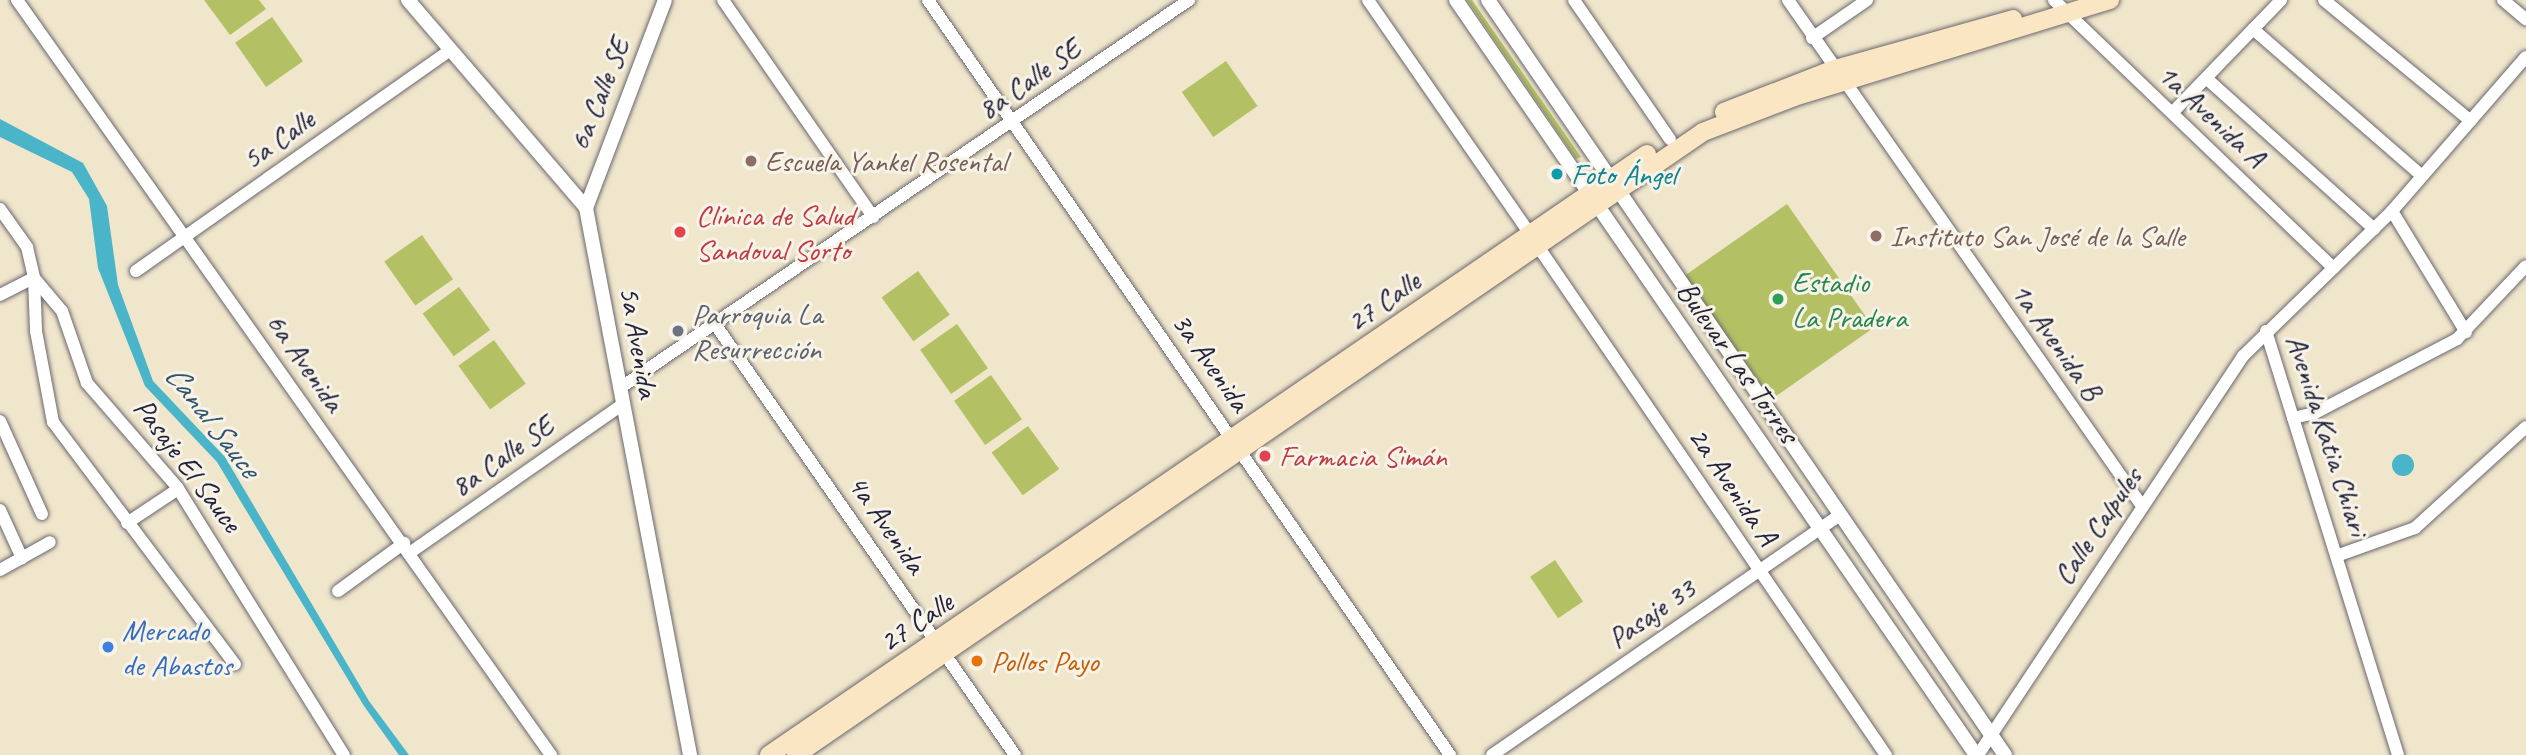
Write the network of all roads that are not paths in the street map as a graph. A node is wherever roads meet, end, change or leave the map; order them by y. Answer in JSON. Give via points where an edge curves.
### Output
{"nodes":[{"id":1,"x":17,"y":0,"type":"edge"},
{"id":2,"x":408,"y":0,"type":"edge"},
{"id":3,"x":665,"y":0,"type":"edge"},
{"id":4,"x":723,"y":0,"type":"edge"},
{"id":5,"x":928,"y":0,"type":"edge"},
{"id":6,"x":1189,"y":0,"type":"edge"},
{"id":7,"x":1368,"y":0,"type":"edge"},
{"id":8,"x":1456,"y":0,"type":"edge"},
{"id":9,"x":1488,"y":0,"type":"edge"},
{"id":10,"x":1574,"y":0,"type":"edge"},
{"id":11,"x":1788,"y":0,"type":"edge"},
{"id":12,"x":1867,"y":0,"type":"edge"},
{"id":13,"x":2080,"y":0,"type":"edge"},
{"id":14,"x":2110,"y":0,"type":"edge"},
{"id":15,"x":2281,"y":0,"type":"edge"},
{"id":16,"x":2324,"y":0,"type":"edge"},
{"id":17,"x":2503,"y":0,"type":"edge"},
{"id":18,"x":2060,"y":7,"type":"edge"},
{"id":19,"x":2526,"y":19,"type":"edge"},
{"id":20,"x":2253,"y":29,"type":"junction"},
{"id":21,"x":1812,"y":38,"type":"junction"},
{"id":22,"x":450,"y":50,"type":"junction"},
{"id":23,"x":2526,"y":57,"type":"edge"},
{"id":24,"x":1837,"y":76,"type":"junction"},
{"id":25,"x":2206,"y":78,"type":"junction"},
{"id":26,"x":2172,"y":113,"type":"junction"},
{"id":27,"x":2471,"y":121,"type":"junction"},
{"id":28,"x":1012,"y":122,"type":"junction"},
{"id":29,"x":1670,"y":139,"type":"junction"},
{"id":30,"x":2423,"y":176,"type":"junction"},
{"id":31,"x":1608,"y":180,"type":"junction"},
{"id":32,"x":1592,"y":199,"type":"junction"},
{"id":33,"x":586,"y":208,"type":"junction"},
{"id":34,"x":0,"y":209,"type":"edge"},
{"id":35,"x":2392,"y":211,"type":"junction"},
{"id":36,"x":873,"y":217,"type":"junction"},
{"id":37,"x":2374,"y":229,"type":"junction"},
{"id":38,"x":185,"y":236,"type":"junction"},
{"id":39,"x":1534,"y":240,"type":"junction"},
{"id":40,"x":2526,"y":266,"type":"edge"},
{"id":41,"x":2333,"y":268,"type":"junction"},
{"id":42,"x":136,"y":271,"type":"dead end"},
{"id":43,"x":34,"y":278,"type":"junction"},
{"id":44,"x":0,"y":295,"type":"edge"},
{"id":45,"x":715,"y":324,"type":"junction"},
{"id":46,"x":2266,"y":331,"type":"junction"},
{"id":47,"x":2466,"y":332,"type":"junction"},
{"id":48,"x":620,"y":388,"type":"junction"},
{"id":49,"x":623,"y":404,"type":"junction"},
{"id":50,"x":2293,"y":418,"type":"junction"},
{"id":51,"x":0,"y":421,"type":"edge"},
{"id":52,"x":2526,"y":427,"type":"edge"},
{"id":53,"x":1236,"y":446,"type":"junction"},
{"id":54,"x":178,"y":489,"type":"junction"},
{"id":55,"x":2142,"y":506,"type":"junction"},
{"id":56,"x":0,"y":510,"type":"edge"},
{"id":57,"x":43,"y":514,"type":"dead end"},
{"id":58,"x":1840,"y":515,"type":"junction"},
{"id":59,"x":127,"y":523,"type":"junction"},
{"id":60,"x":1822,"y":527,"type":"junction"},
{"id":61,"x":50,"y":542,"type":"dead end"},
{"id":62,"x":408,"y":547,"type":"junction"},
{"id":63,"x":2339,"y":555,"type":"junction"},
{"id":64,"x":22,"y":558,"type":"junction"},
{"id":65,"x":0,"y":570,"type":"edge"},
{"id":66,"x":1759,"y":570,"type":"junction"},
{"id":67,"x":338,"y":591,"type":"dead end"},
{"id":68,"x":941,"y":648,"type":"junction"},
{"id":69,"x":235,"y":664,"type":"dead end"},
{"id":70,"x":1991,"y":734,"type":"junction"},
{"id":71,"x":344,"y":755,"type":"edge"},
{"id":72,"x":551,"y":755,"type":"edge"},
{"id":73,"x":690,"y":755,"type":"edge"},
{"id":74,"x":769,"y":755,"type":"edge"},
{"id":75,"x":796,"y":755,"type":"edge"},
{"id":76,"x":1015,"y":755,"type":"edge"},
{"id":77,"x":1450,"y":755,"type":"edge"},
{"id":78,"x":1492,"y":755,"type":"edge"},
{"id":79,"x":1886,"y":755,"type":"edge"},
{"id":80,"x":1977,"y":755,"type":"edge"},
{"id":81,"x":2005,"y":755,"type":"edge"},
{"id":82,"x":2399,"y":755,"type":"edge"}],
"edges":[{"from":1,"to":38,"type":"street","name":"6a Avenida"},
{"from":2,"to":22,"type":"street"},
{"from":3,"to":33,"type":"street","name":"6a Calle SE"},
{"from":4,"to":36,"type":"street"},
{"from":5,"to":28,"type":"street","name":"3a Avenida"},
{"from":6,"to":28,"type":"street","name":"8a Calle SE"},
{"from":7,"to":39,"type":"street","name":"2a Avenida A"},
{"from":8,"to":32,"type":"street","name":"Bulevar Las Torres"},
{"from":9,"to":31,"type":"street","name":"Bulevar Las Torres"},
{"from":10,"to":29,"type":"street"},
{"from":11,"to":21,"type":"street","name":"1a Avenida B"},
{"from":12,"to":21,"type":"street"},
{"from":13,"to":18,"type":"main road","name":"27 Calle"},
{"from":14,"to":18,"type":"main road"},
{"from":15,"to":20,"type":"street"},
{"from":16,"to":27,"type":"street"},
{"from":17,"to":19,"type":"street"},
{"from":18,"to":24,"type":"main road","name":"27 Calle"},
{"from":18,"to":26,"type":"street","name":"1a Avenida A"},
{"from":20,"to":25,"type":"street"},
{"from":20,"to":30,"type":"street"},
{"from":21,"to":24,"type":"street","name":"1a Avenida B"},
{"from":22,"to":33,"type":"street"},
{"from":22,"to":38,"type":"street","name":"5a Calle"},
{"from":23,"to":27,"type":"street","name":"Avenida Katia Chiari"},
{"from":24,"to":29,"type":"main road","name":"27 Calle"},
{"from":24,"to":31,"type":"main road","name":"27 Calle","via":[[1703,132]]},
{"from":24,"to":55,"type":"street","name":"1a Avenida B"},
{"from":25,"to":26,"type":"street"},
{"from":25,"to":37,"type":"street"},
{"from":26,"to":41,"type":"street","name":"1a Avenida A"},
{"from":27,"to":30,"type":"street","name":"Avenida Katia Chiari"},
{"from":28,"to":36,"type":"street","name":"8a Calle SE"},
{"from":28,"to":53,"type":"street","name":"3a Avenida"},
{"from":29,"to":31,"type":"main road","name":"27 Calle"},
{"from":30,"to":35,"type":"street","name":"Avenida Katia Chiari"},
{"from":31,"to":32,"type":"main road","name":"27 Calle"},
{"from":31,"to":58,"type":"street","name":"Bulevar Las Torres"},
{"from":32,"to":39,"type":"main road","name":"27 Calle"},
{"from":32,"to":60,"type":"street","name":"Bulevar Las Torres"},
{"from":33,"to":48,"type":"street","name":"5a Avenida"},
{"from":34,"to":43,"type":"street","name":"Pasaje El Sauce","via":[[27,247]]},
{"from":35,"to":37,"type":"street","name":"Avenida Katia Chiari"},
{"from":35,"to":47,"type":"street"},
{"from":36,"to":45,"type":"street","name":"8a Calle SE"},
{"from":37,"to":41,"type":"street","name":"Avenida Katia Chiari"},
{"from":38,"to":42,"type":"street","name":"5a Calle"},
{"from":38,"to":62,"type":"street","name":"6a Avenida"},
{"from":39,"to":53,"type":"main road","name":"27 Calle"},
{"from":39,"to":66,"type":"street","name":"2a Avenida A"},
{"from":40,"to":47,"type":"street"},
{"from":41,"to":46,"type":"street","name":"Avenida Katia Chiari"},
{"from":43,"to":44,"type":"street"},
{"from":43,"to":54,"type":"street","name":"Pasaje El Sauce","via":[[62,311],[87,383]]},
{"from":43,"to":59,"type":"street","via":[[46,406]]},
{"from":45,"to":48,"type":"street","name":"8a Calle SE"},
{"from":45,"to":68,"type":"street","name":"4a Avenida"},
{"from":46,"to":50,"type":"street","name":"Avenida Katia Chiari"},
{"from":46,"to":55,"type":"street","name":"Calle Calpules"},
{"from":47,"to":50,"type":"street","via":[[2315,413]]},
{"from":48,"to":49,"type":"street","name":"5a Avenida"},
{"from":49,"to":62,"type":"street","name":"8a Calle SE"},
{"from":49,"to":73,"type":"street","name":"5a Avenida"},
{"from":50,"to":63,"type":"street","name":"Avenida Katia Chiari"},
{"from":51,"to":57,"type":"street"},
{"from":52,"to":63,"type":"street","via":[[2415,528]]},
{"from":53,"to":68,"type":"main road","name":"27 Calle"},
{"from":53,"to":77,"type":"street","name":"3a Avenida"},
{"from":54,"to":59,"type":"street"},
{"from":54,"to":71,"type":"street","name":"Pasaje El Sauce"},
{"from":55,"to":70,"type":"street","name":"Calle Calpules"},
{"from":56,"to":64,"type":"street"},
{"from":58,"to":60,"type":"street","name":"Pasaje 33"},
{"from":58,"to":70,"type":"street","name":"Bulevar Las Torres"},
{"from":59,"to":69,"type":"street"},
{"from":60,"to":66,"type":"street","name":"Pasaje 33"},
{"from":60,"to":80,"type":"street","name":"Bulevar Las Torres"},
{"from":61,"to":64,"type":"street"},
{"from":62,"to":67,"type":"street","name":"8a Calle SE"},
{"from":62,"to":72,"type":"street","name":"6a Avenida"},
{"from":63,"to":82,"type":"street","name":"Avenida Katia Chiari"},
{"from":64,"to":65,"type":"street"},
{"from":66,"to":78,"type":"street","name":"Pasaje 33"},
{"from":66,"to":79,"type":"street","name":"2a Avenida A"},
{"from":68,"to":74,"type":"main road","name":"27 Calle"},
{"from":68,"to":75,"type":"main road","name":"27 Calle"},
{"from":68,"to":76,"type":"street","name":"4a Avenida"},
{"from":70,"to":80,"type":"street","name":"Calle Calpules"},
{"from":70,"to":81,"type":"street","name":"Bulevar Las Torres"}]}
